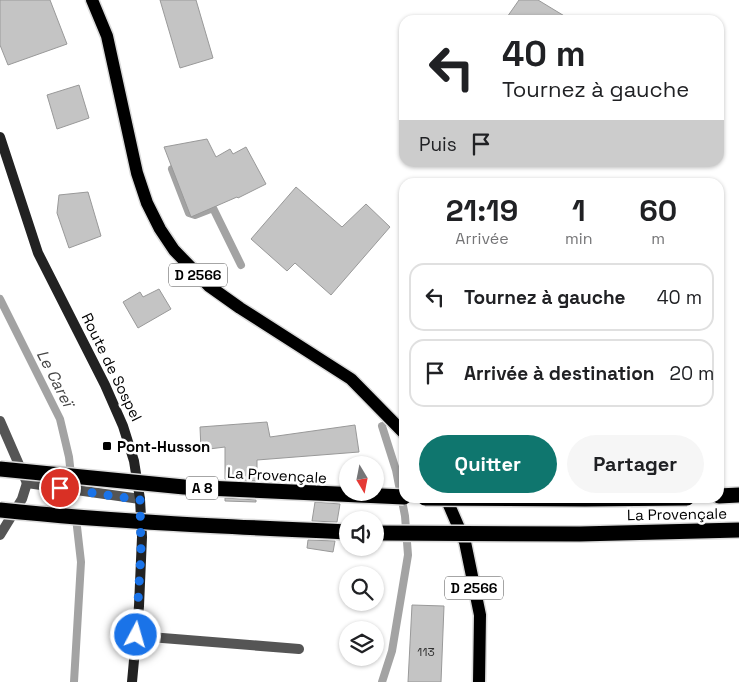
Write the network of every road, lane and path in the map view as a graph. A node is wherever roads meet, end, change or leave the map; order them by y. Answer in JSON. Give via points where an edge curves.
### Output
{"nodes":[{"id":1,"x":92,"y":0,"type":"edge"},
{"id":2,"x":0,"y":137,"type":"edge"},
{"id":3,"x":0,"y":421,"type":"edge"},
{"id":4,"x":399,"y":428,"type":"edge"},
{"id":5,"x":0,"y":468,"type":"edge"},
{"id":6,"x":27,"y":483,"type":"junction"},
{"id":7,"x":739,"y":495,"type":"edge"},
{"id":8,"x":724,"y":496,"type":"edge"},
{"id":9,"x":399,"y":497,"type":"edge"},
{"id":10,"x":140,"y":500,"type":"junction"},
{"id":11,"x":448,"y":503,"type":"edge"},
{"id":12,"x":0,"y":510,"type":"edge"},
{"id":13,"x":739,"y":530,"type":"edge"},
{"id":14,"x":339,"y":532,"type":"edge"},
{"id":15,"x":384,"y":533,"type":"edge"},
{"id":16,"x":0,"y":536,"type":"edge"},
{"id":17,"x":136,"y":635,"type":"junction"},
{"id":18,"x":299,"y":649,"type":"dead end"},
{"id":19,"x":132,"y":682,"type":"edge"},
{"id":20,"x":479,"y":682,"type":"edge"}],
"edges":[{"from":1,"to":4,"type":"main road","number":"D 2566","via":[[107,36],[137,173],[147,203],[174,250],[209,286],[352,380]]},
{"from":2,"to":10,"type":"street","name":"Route de Sospel","via":[[38,253],[106,385],[123,426],[134,461]]},
{"from":3,"to":6,"type":"street"},
{"from":5,"to":9,"type":"highway","name":"La Provençale","number":"A 8","bridge":true,"via":[[184,487]]},
{"from":6,"to":10,"type":"street"},
{"from":6,"to":16,"type":"street","via":[[22,499]]},
{"from":7,"to":8,"type":"highway","name":"La Provençale"},
{"from":10,"to":17,"type":"street","name":"Route de Sospel","via":[[141,552]]},
{"from":11,"to":20,"type":"main road","number":"D 2566","via":[[465,542],[480,616]]},
{"from":12,"to":14,"type":"highway","bridge":true},
{"from":13,"to":15,"type":"highway","name":"La Provençale","bridge":true,"via":[[570,534]]},
{"from":17,"to":18,"type":"street"},
{"from":17,"to":19,"type":"street","name":"Route de Sospel"}]}
